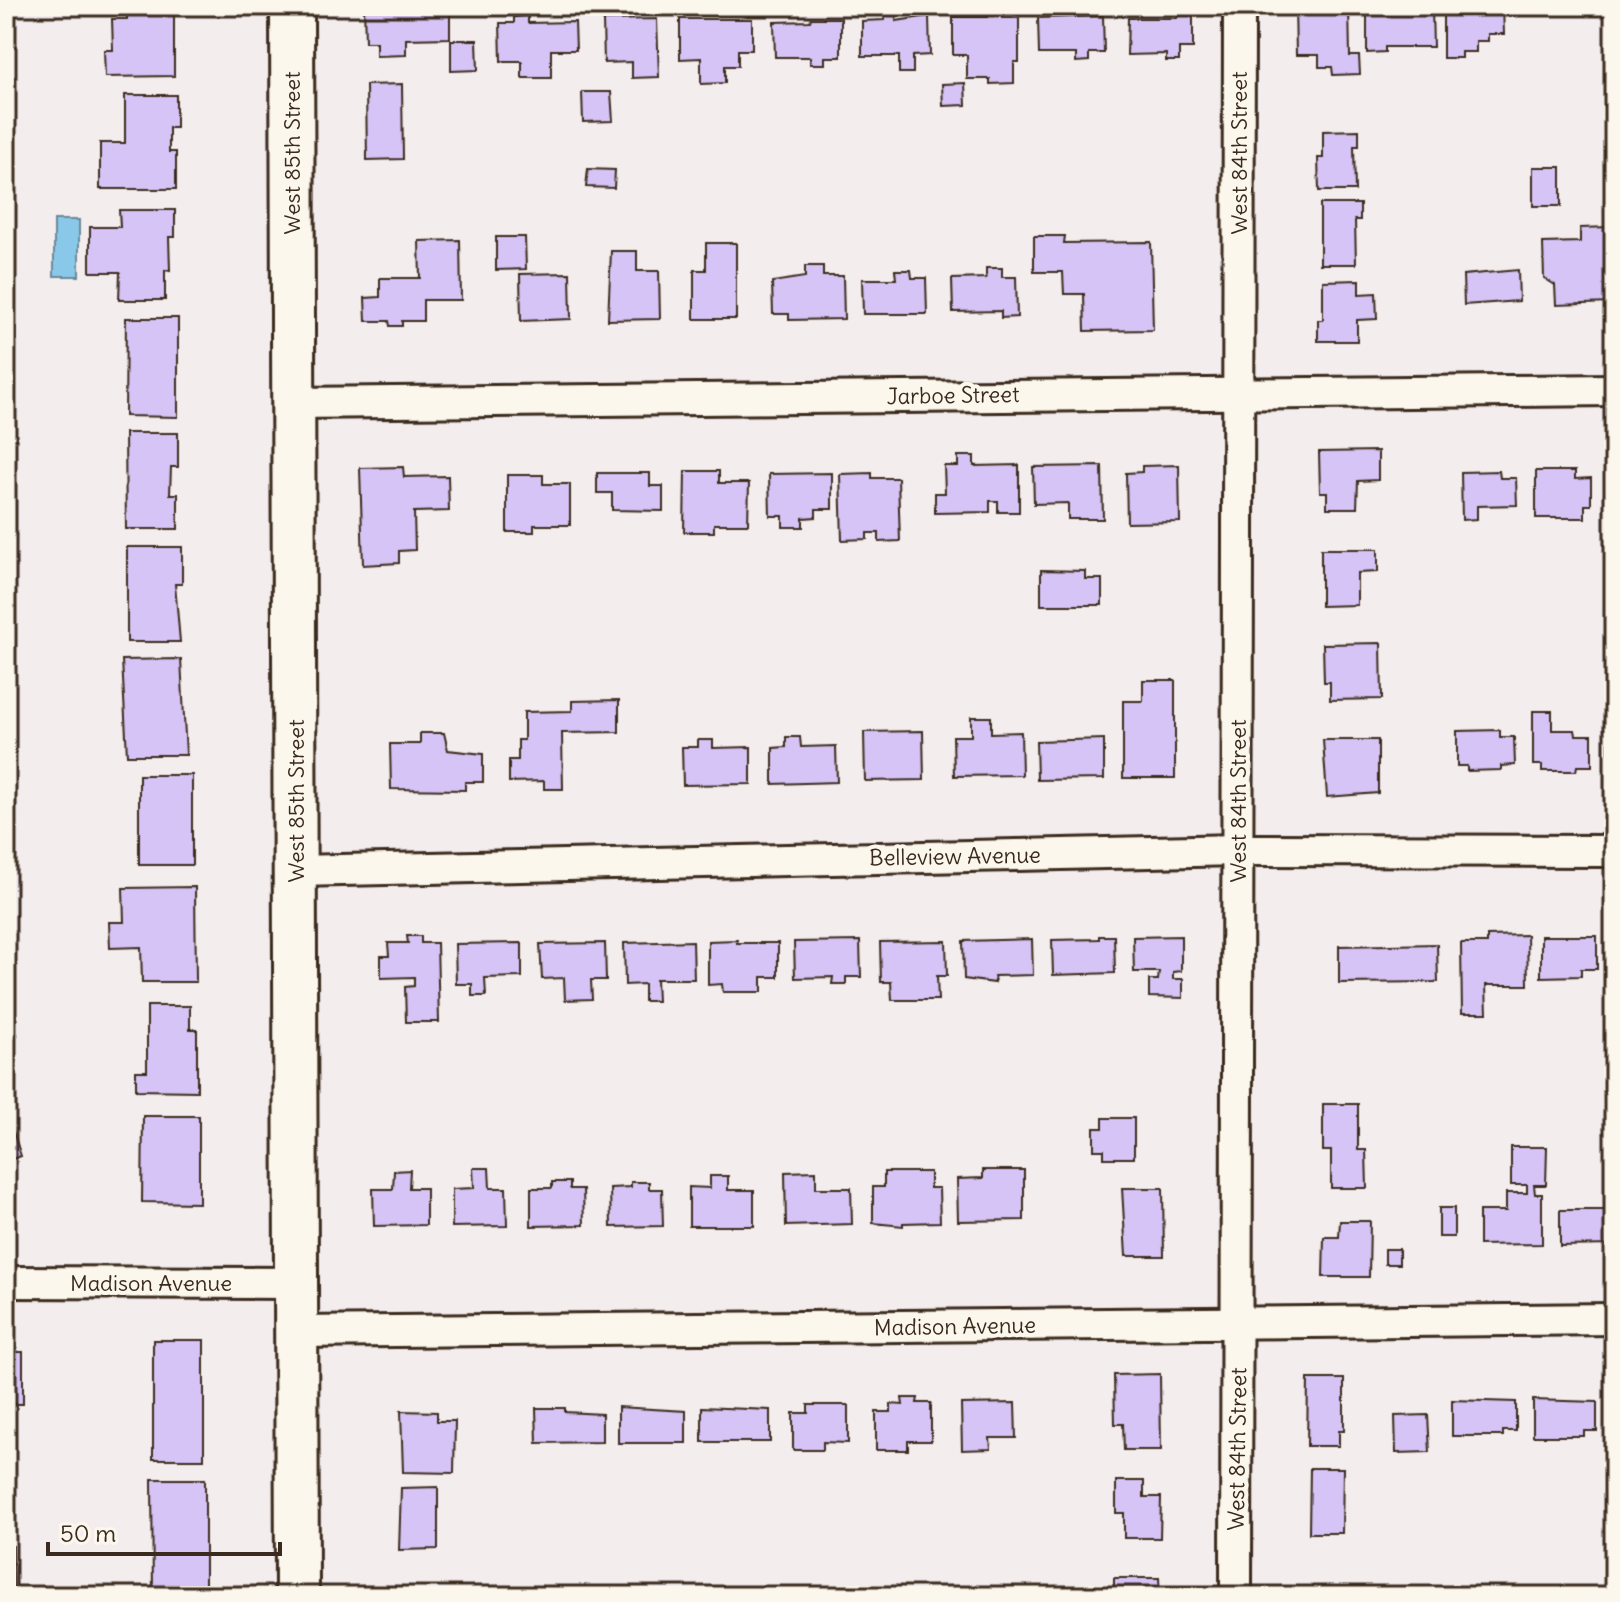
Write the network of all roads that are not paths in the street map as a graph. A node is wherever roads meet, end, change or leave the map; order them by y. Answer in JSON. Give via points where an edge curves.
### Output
{"nodes":[{"id":1,"x":292,"y":6,"type":"edge"},
{"id":2,"x":1239,"y":6,"type":"edge"},
{"id":3,"x":1614,"y":390,"type":"edge"},
{"id":4,"x":1239,"y":391,"type":"junction"},
{"id":5,"x":293,"y":403,"type":"junction"},
{"id":6,"x":1238,"y":850,"type":"junction"},
{"id":7,"x":1614,"y":851,"type":"edge"},
{"id":8,"x":297,"y":871,"type":"junction"},
{"id":9,"x":6,"y":1282,"type":"edge"},
{"id":10,"x":297,"y":1283,"type":"junction"},
{"id":11,"x":1614,"y":1319,"type":"edge"},
{"id":12,"x":1238,"y":1323,"type":"junction"},
{"id":13,"x":297,"y":1332,"type":"junction"},
{"id":14,"x":297,"y":1596,"type":"edge"},
{"id":15,"x":1236,"y":1596,"type":"edge"}],
"edges":[{"from":1,"to":5,"type":"main road","name":"West 85th Street"},
{"from":2,"to":4,"type":"street","name":"West 84th Street"},
{"from":3,"to":4,"type":"street","name":"Jarboe Street"},
{"from":4,"to":5,"type":"street","name":"Jarboe Street"},
{"from":4,"to":6,"type":"street","name":"West 84th Street"},
{"from":5,"to":8,"type":"main road","name":"West 85th Street"},
{"from":6,"to":7,"type":"street","name":"Belleview Avenue"},
{"from":6,"to":8,"type":"street","name":"Belleview Avenue"},
{"from":6,"to":12,"type":"street","name":"West 84th Street"},
{"from":8,"to":10,"type":"main road","name":"West 85th Street"},
{"from":9,"to":10,"type":"street","name":"Madison Avenue"},
{"from":10,"to":13,"type":"main road","name":"West 85th Street"},
{"from":11,"to":12,"type":"street","name":"Madison Avenue"},
{"from":12,"to":13,"type":"street","name":"Madison Avenue"},
{"from":12,"to":15,"type":"street","name":"West 84th Street"},
{"from":13,"to":14,"type":"main road","name":"West 85th Street"}]}
